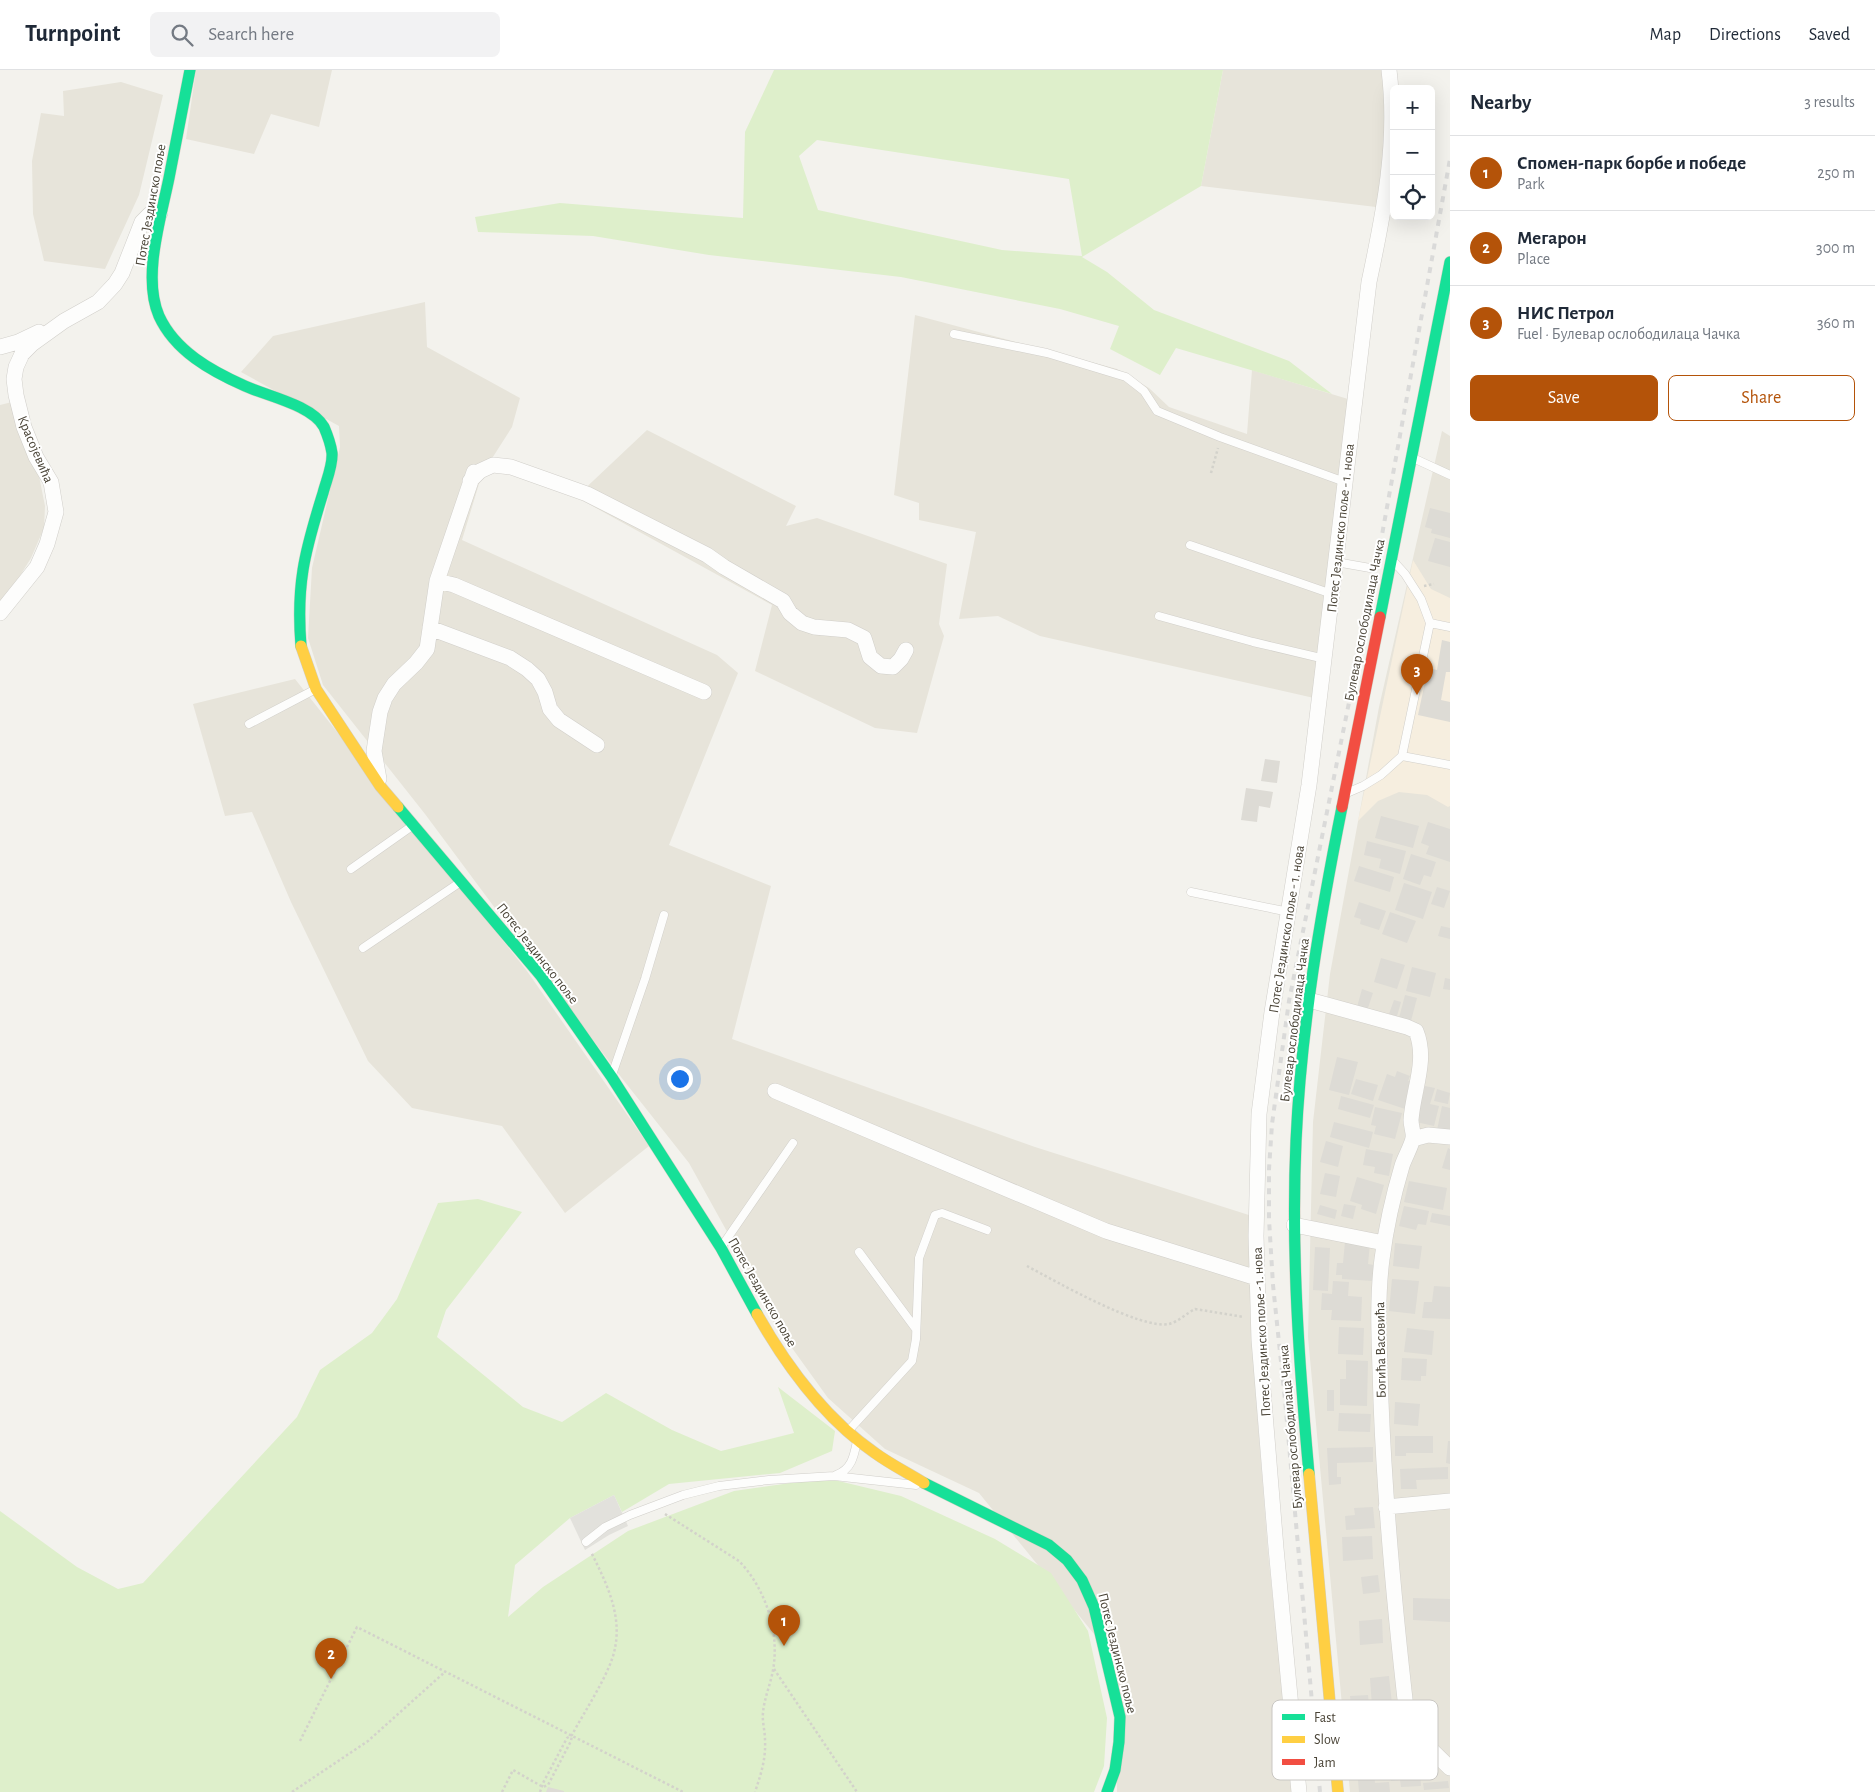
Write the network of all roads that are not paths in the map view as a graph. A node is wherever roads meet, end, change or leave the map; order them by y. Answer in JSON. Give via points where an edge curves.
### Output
{"nodes":[{"id":1,"x":190,"y":70,"type":"edge"},
{"id":2,"x":1389,"y":70,"type":"edge"},
{"id":3,"x":160,"y":213,"type":"junction"},
{"id":4,"x":1450,"y":262,"type":"edge"},
{"id":5,"x":64,"y":322,"type":"junction"},
{"id":6,"x":954,"y":334,"type":"dead end"},
{"id":7,"x":0,"y":347,"type":"edge"},
{"id":8,"x":1411,"y":457,"type":"junction"},
{"id":9,"x":476,"y":466,"type":"dead end"},
{"id":10,"x":1450,"y":475,"type":"edge"},
{"id":11,"x":470,"y":481,"type":"junction"},
{"id":12,"x":1345,"y":482,"type":"junction"},
{"id":13,"x":1190,"y":545,"type":"dead end"},
{"id":14,"x":1392,"y":559,"type":"junction"},
{"id":15,"x":1336,"y":562,"type":"junction"},
{"id":16,"x":1370,"y":568,"type":"dead end"},
{"id":17,"x":437,"y":581,"type":"junction"},
{"id":18,"x":1333,"y":594,"type":"junction"},
{"id":19,"x":0,"y":613,"type":"edge"},
{"id":20,"x":1159,"y":616,"type":"dead end"},
{"id":21,"x":1430,"y":622,"type":"junction"},
{"id":22,"x":1450,"y":627,"type":"edge"},
{"id":23,"x":430,"y":628,"type":"junction"},
{"id":24,"x":906,"y":650,"type":"dead end"},
{"id":25,"x":1325,"y":658,"type":"junction"},
{"id":26,"x":316,"y":689,"type":"junction"},
{"id":27,"x":704,"y":692,"type":"dead end"},
{"id":28,"x":249,"y":724,"type":"dead end"},
{"id":29,"x":597,"y":745,"type":"dead end"},
{"id":30,"x":1402,"y":756,"type":"junction"},
{"id":31,"x":1450,"y":764,"type":"edge"},
{"id":32,"x":380,"y":786,"type":"junction"},
{"id":33,"x":1345,"y":794,"type":"junction"},
{"id":34,"x":412,"y":826,"type":"junction"},
{"id":35,"x":352,"y":869,"type":"dead end"},
{"id":36,"x":461,"y":882,"type":"junction"},
{"id":37,"x":1191,"y":892,"type":"dead end"},
{"id":38,"x":1289,"y":912,"type":"junction"},
{"id":39,"x":664,"y":915,"type":"dead end"},
{"id":40,"x":363,"y":948,"type":"dead end"},
{"id":41,"x":1309,"y":1000,"type":"junction"},
{"id":42,"x":611,"y":1076,"type":"junction"},
{"id":43,"x":775,"y":1091,"type":"dead end"},
{"id":44,"x":1450,"y":1136,"type":"edge"},
{"id":45,"x":1413,"y":1139,"type":"junction"},
{"id":46,"x":794,"y":1143,"type":"dead end"},
{"id":47,"x":1294,"y":1225,"type":"junction"},
{"id":48,"x":986,"y":1230,"type":"dead end"},
{"id":49,"x":1384,"y":1243,"type":"junction"},
{"id":50,"x":721,"y":1248,"type":"junction"},
{"id":51,"x":860,"y":1252,"type":"dead end"},
{"id":52,"x":1257,"y":1278,"type":"junction"},
{"id":53,"x":916,"y":1329,"type":"junction"},
{"id":54,"x":847,"y":1431,"type":"junction"},
{"id":55,"x":858,"y":1440,"type":"junction"},
{"id":56,"x":834,"y":1476,"type":"junction"},
{"id":57,"x":933,"y":1488,"type":"junction"},
{"id":58,"x":1450,"y":1501,"type":"edge"},
{"id":59,"x":1386,"y":1507,"type":"junction"},
{"id":60,"x":586,"y":1542,"type":"road end"},
{"id":61,"x":1290,"y":1700,"type":"edge"},
{"id":62,"x":1330,"y":1700,"type":"edge"},
{"id":63,"x":1405,"y":1700,"type":"edge"},
{"id":64,"x":1438,"y":1756,"type":"edge"},
{"id":65,"x":1450,"y":1768,"type":"edge"},
{"id":66,"x":1106,"y":1792,"type":"edge"}],
"edges":[{"from":1,"to":3,"type":"main road","name":"Потес Јездинско поље"},
{"from":2,"to":12,"type":"street","name":"Потес Јездинско поље - 1. нова","via":[[1393,99],[1385,208],[1369,282]]},
{"from":3,"to":5,"type":"street","via":[[150,214],[142,222],[122,273],[114,284],[98,302]]},
{"from":3,"to":26,"type":"main road","name":"Потес Јездинско поље","via":[[152,272],[154,292],[159,317],[173,339],[224,377],[308,411],[324,427],[329,439],[330,468],[303,570],[299,618],[301,648]]},
{"from":4,"to":8,"type":"main road","name":"Булевар ослободилаца Чачка"},
{"from":5,"to":7,"type":"street"},
{"from":5,"to":19,"type":"street","name":"Красојевића","via":[[32,344],[16,367],[16,395],[24,427],[51,482],[56,512],[37,567]]},
{"from":6,"to":12,"type":"lane","via":[[1048,353],[1126,377],[1144,391],[1157,411]]},
{"from":8,"to":10,"type":"lane"},
{"from":8,"to":14,"type":"main road","name":"Булевар ослободилаца Чачка"},
{"from":9,"to":11,"type":"street"},
{"from":11,"to":17,"type":"street"},
{"from":11,"to":24,"type":"street","via":[[493,465],[511,467],[587,494],[707,555],[783,601],[790,613],[802,623],[848,630],[864,638],[870,657],[881,666],[893,667]]},
{"from":12,"to":15,"type":"street","name":"Потес Јездинско поље - 1. нова"},
{"from":13,"to":18,"type":"lane"},
{"from":14,"to":21,"type":"lane","via":[[1414,587]]},
{"from":14,"to":33,"type":"main road","name":"Булевар ослободилаца Чачка"},
{"from":15,"to":16,"type":"lane"},
{"from":15,"to":18,"type":"street","name":"Потес Јездинско поље - 1. нова"},
{"from":17,"to":23,"type":"street"},
{"from":17,"to":27,"type":"street","via":[[454,585]]},
{"from":18,"to":25,"type":"street","name":"Потес Јездинско поље - 1. нова"},
{"from":20,"to":25,"type":"lane"},
{"from":21,"to":22,"type":"lane"},
{"from":21,"to":30,"type":"lane"},
{"from":23,"to":29,"type":"street","via":[[510,658],[527,669],[538,679],[550,709],[559,720]]},
{"from":23,"to":32,"type":"street","via":[[427,649],[394,684],[380,712],[374,751]]},
{"from":25,"to":38,"type":"street","name":"Потес Јездинско поље - 1. нова"},
{"from":26,"to":28,"type":"lane"},
{"from":26,"to":32,"type":"main road","name":"Потес Јездинско поље"},
{"from":30,"to":31,"type":"lane"},
{"from":30,"to":33,"type":"lane","via":[[1381,775]]},
{"from":32,"to":34,"type":"main road","name":"Потес Јездинско поље"},
{"from":33,"to":41,"type":"main road","name":"Булевар ослободилаца Чачка"},
{"from":34,"to":35,"type":"lane"},
{"from":34,"to":36,"type":"main road","name":"Потес Јездинско поље"},
{"from":36,"to":40,"type":"lane"},
{"from":36,"to":42,"type":"main road","name":"Потес Јездинско поље","via":[[541,976]]},
{"from":37,"to":38,"type":"lane"},
{"from":38,"to":52,"type":"street","name":"Потес Јездинско поље - 1. нова","via":[[1259,1114]]},
{"from":39,"to":42,"type":"lane"},
{"from":41,"to":45,"type":"street","name":"Богића Васовића","via":[[1416,1031],[1421,1055],[1412,1119]]},
{"from":41,"to":47,"type":"main road","name":"Булевар ослободилаца Чачка","via":[[1299,1091]]},
{"from":42,"to":50,"type":"main road","name":"Потес Јездинско поље"},
{"from":43,"to":52,"type":"street","via":[[1106,1231]]},
{"from":44,"to":45,"type":"street","via":[[1428,1135]]},
{"from":45,"to":49,"type":"street","name":"Богића Васовића","via":[[1402,1168]]},
{"from":46,"to":50,"type":"lane"},
{"from":47,"to":49,"type":"street"},
{"from":47,"to":62,"type":"main road","name":"Булевар ослободилаца Чачка","via":[[1300,1375]]},
{"from":48,"to":53,"type":"lane","via":[[942,1213],[935,1215],[919,1258]]},
{"from":49,"to":59,"type":"street","name":"Богића Васовића","via":[[1378,1318]]},
{"from":50,"to":54,"type":"main road","name":"Потес Јездинско поље","via":[[777,1349],[800,1380]]},
{"from":51,"to":53,"type":"lane"},
{"from":52,"to":61,"type":"street","name":"Потес Јездинско поље - 1. нова"},
{"from":53,"to":54,"type":"lane","via":[[912,1361]]},
{"from":54,"to":55,"type":"main road","name":"Потес Јездинско поље"},
{"from":55,"to":56,"type":"lane","via":[[851,1463]]},
{"from":55,"to":57,"type":"main road","name":"Потес Јездинско поље"},
{"from":56,"to":57,"type":"lane"},
{"from":56,"to":60,"type":"lane","via":[[719,1486],[683,1495],[605,1527]]},
{"from":57,"to":66,"type":"main road","name":"Потес Јездинско поље","via":[[1049,1545],[1067,1560],[1082,1580],[1094,1607],[1120,1717],[1115,1770]]},
{"from":58,"to":59,"type":"street"},
{"from":59,"to":63,"type":"street","name":"Богића Васовића"},
{"from":64,"to":65,"type":"street","name":"Богића Васовића"}]}
